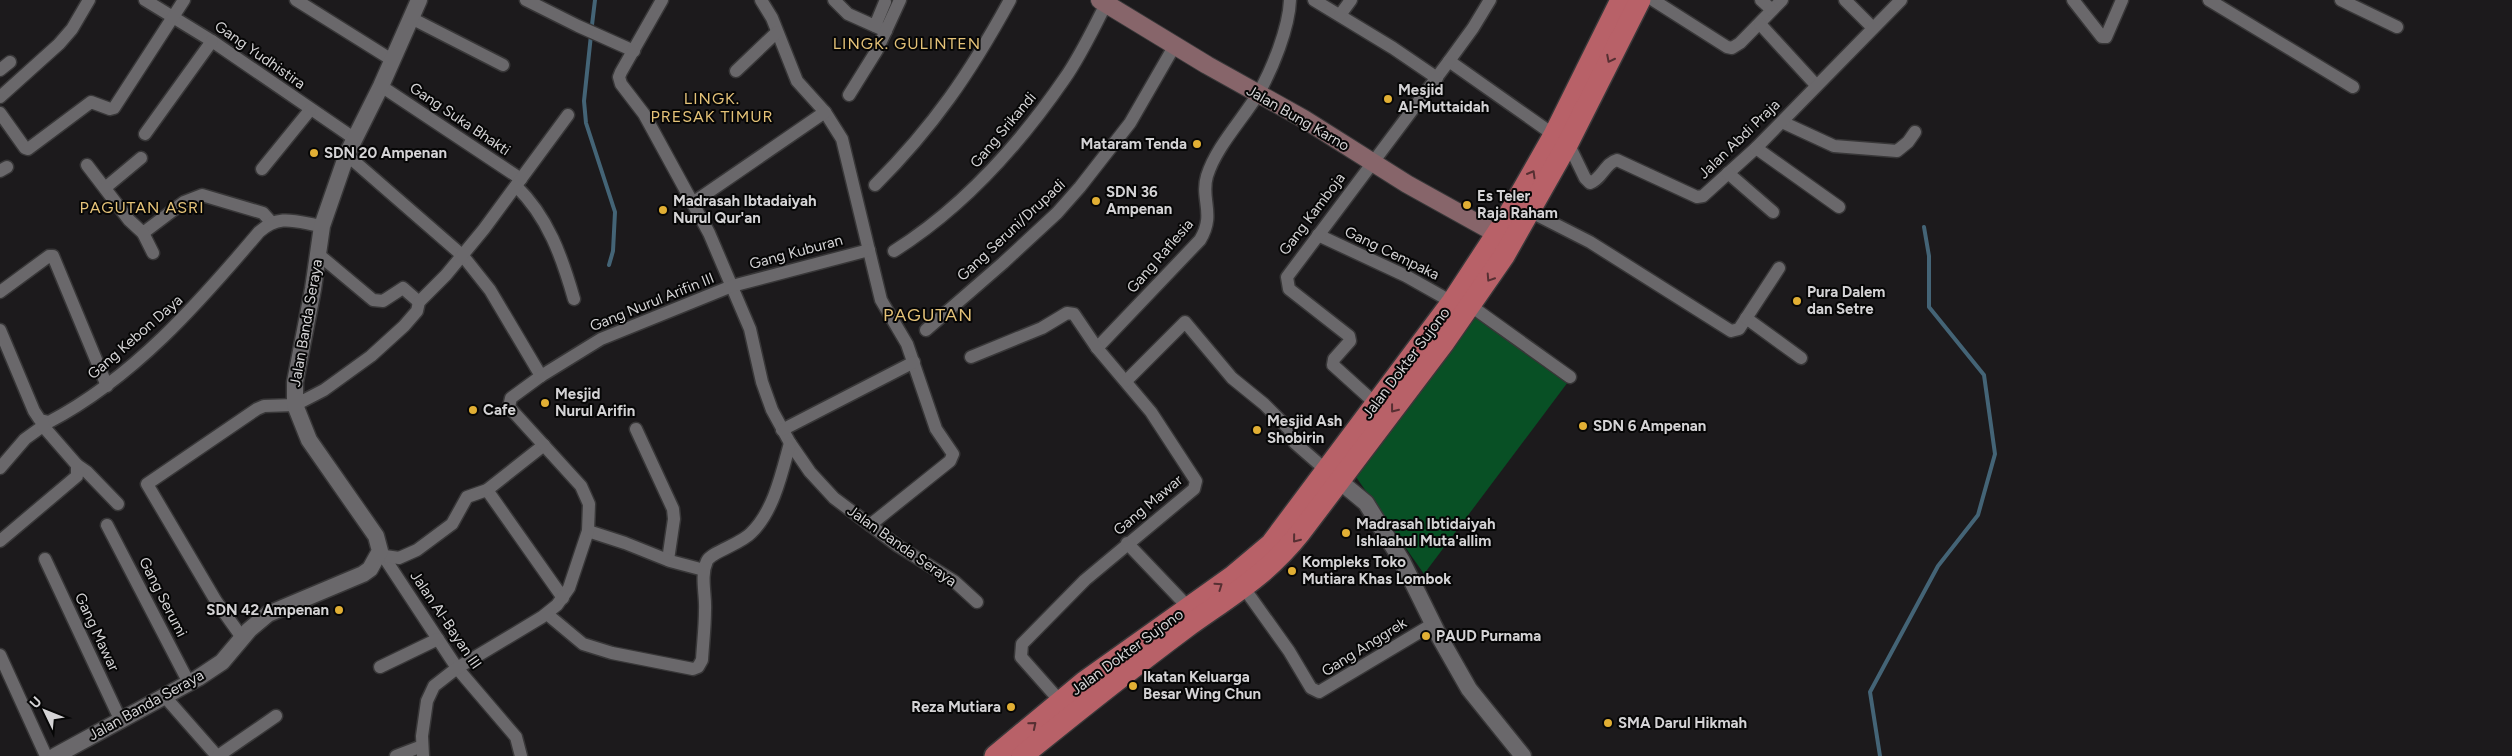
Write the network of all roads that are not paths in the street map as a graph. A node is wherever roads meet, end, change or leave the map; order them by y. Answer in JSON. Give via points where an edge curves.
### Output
{"nodes":[{"id":1,"x":89,"y":0,"type":"edge"},
{"id":2,"x":145,"y":0,"type":"edge"},
{"id":3,"x":184,"y":0,"type":"edge"},
{"id":4,"x":296,"y":0,"type":"edge"},
{"id":5,"x":419,"y":0,"type":"edge"},
{"id":6,"x":527,"y":0,"type":"edge"},
{"id":7,"x":662,"y":0,"type":"edge"},
{"id":8,"x":761,"y":0,"type":"edge"},
{"id":9,"x":834,"y":0,"type":"edge"},
{"id":10,"x":900,"y":0,"type":"edge"},
{"id":11,"x":1010,"y":0,"type":"edge"},
{"id":12,"x":1290,"y":0,"type":"edge"},
{"id":13,"x":1314,"y":0,"type":"edge"},
{"id":14,"x":1351,"y":0,"type":"edge"},
{"id":15,"x":1490,"y":0,"type":"edge"},
{"id":16,"x":1621,"y":0,"type":"edge"},
{"id":17,"x":1640,"y":0,"type":"edge"},
{"id":18,"x":1653,"y":0,"type":"edge"},
{"id":19,"x":1761,"y":0,"type":"edge"},
{"id":20,"x":1782,"y":0,"type":"edge"},
{"id":21,"x":1845,"y":0,"type":"edge"},
{"id":22,"x":1901,"y":0,"type":"edge"},
{"id":23,"x":2073,"y":0,"type":"edge"},
{"id":24,"x":2122,"y":0,"type":"edge"},
{"id":25,"x":2209,"y":0,"type":"edge"},
{"id":26,"x":2341,"y":0,"type":"edge"},
{"id":27,"x":885,"y":2,"type":"dead end"},
{"id":28,"x":1103,"y":2,"type":"edge"},
{"id":29,"x":1772,"y":10,"type":"junction"},
{"id":30,"x":1340,"y":14,"type":"junction"},
{"id":31,"x":175,"y":16,"type":"junction"},
{"id":32,"x":411,"y":18,"type":"junction"},
{"id":33,"x":1760,"y":24,"type":"junction"},
{"id":34,"x":2396,"y":27,"type":"dead end"},
{"id":35,"x":1873,"y":28,"type":"junction"},
{"id":36,"x":880,"y":29,"type":"junction"},
{"id":37,"x":777,"y":32,"type":"junction"},
{"id":38,"x":1614,"y":32,"type":"junction"},
{"id":39,"x":212,"y":41,"type":"junction"},
{"id":40,"x":1175,"y":46,"type":"junction"},
{"id":41,"x":634,"y":51,"type":"junction"},
{"id":42,"x":392,"y":60,"type":"junction"},
{"id":43,"x":1449,"y":61,"type":"junction"},
{"id":44,"x":503,"y":65,"type":"dead end"},
{"id":45,"x":736,"y":71,"type":"dead end"},
{"id":46,"x":1436,"y":78,"type":"junction"},
{"id":47,"x":1816,"y":85,"type":"junction"},
{"id":48,"x":381,"y":86,"type":"junction"},
{"id":49,"x":2353,"y":87,"type":"dead end"},
{"id":50,"x":1258,"y":94,"type":"junction"},
{"id":51,"x":849,"y":95,"type":"dead end"},
{"id":52,"x":0,"y":97,"type":"edge"},
{"id":53,"x":310,"y":110,"type":"junction"},
{"id":54,"x":825,"y":112,"type":"junction"},
{"id":55,"x":568,"y":115,"type":"dead end"},
{"id":56,"x":1782,"y":122,"type":"junction"},
{"id":57,"x":5,"y":123,"type":"edge"},
{"id":58,"x":1915,"y":132,"type":"dead end"},
{"id":59,"x":145,"y":134,"type":"dead end"},
{"id":60,"x":355,"y":139,"type":"junction"},
{"id":61,"x":1561,"y":139,"type":"junction"},
{"id":62,"x":1756,"y":148,"type":"junction"},
{"id":63,"x":347,"y":155,"type":"junction"},
{"id":64,"x":141,"y":158,"type":"dead end"},
{"id":65,"x":1373,"y":163,"type":"junction"},
{"id":66,"x":87,"y":165,"type":"dead end"},
{"id":67,"x":262,"y":169,"type":"dead end"},
{"id":68,"x":1728,"y":173,"type":"junction"},
{"id":69,"x":519,"y":182,"type":"junction"},
{"id":70,"x":874,"y":186,"type":"dead end"},
{"id":71,"x":105,"y":188,"type":"junction"},
{"id":72,"x":694,"y":202,"type":"junction"},
{"id":73,"x":1839,"y":207,"type":"dead end"},
{"id":74,"x":1531,"y":212,"type":"junction"},
{"id":75,"x":1773,"y":212,"type":"dead end"},
{"id":76,"x":270,"y":222,"type":"junction"},
{"id":77,"x":322,"y":226,"type":"junction"},
{"id":78,"x":143,"y":234,"type":"junction"},
{"id":79,"x":1318,"y":235,"type":"junction"},
{"id":80,"x":1503,"y":238,"type":"junction"},
{"id":81,"x":869,"y":250,"type":"junction"},
{"id":82,"x":894,"y":251,"type":"dead end"},
{"id":83,"x":153,"y":253,"type":"dead end"},
{"id":84,"x":318,"y":254,"type":"junction"},
{"id":85,"x":463,"y":256,"type":"junction"},
{"id":86,"x":1779,"y":268,"type":"dead end"},
{"id":87,"x":732,"y":286,"type":"junction"},
{"id":88,"x":0,"y":292,"type":"edge"},
{"id":89,"x":574,"y":299,"type":"dead end"},
{"id":90,"x":419,"y":302,"type":"junction"},
{"id":91,"x":1461,"y":304,"type":"junction"},
{"id":92,"x":1746,"y":318,"type":"junction"},
{"id":93,"x":0,"y":330,"type":"edge"},
{"id":94,"x":926,"y":330,"type":"dead end"},
{"id":95,"x":1098,"y":348,"type":"junction"},
{"id":96,"x":971,"y":358,"type":"dead end"},
{"id":97,"x":1801,"y":358,"type":"dead end"},
{"id":98,"x":914,"y":362,"type":"junction"},
{"id":99,"x":541,"y":376,"type":"junction"},
{"id":100,"x":1570,"y":377,"type":"dead end"},
{"id":101,"x":1126,"y":381,"type":"junction"},
{"id":102,"x":107,"y":386,"type":"junction"},
{"id":103,"x":1376,"y":403,"type":"junction"},
{"id":104,"x":295,"y":406,"type":"junction"},
{"id":105,"x":43,"y":424,"type":"junction"},
{"id":106,"x":636,"y":429,"type":"dead end"},
{"id":107,"x":782,"y":430,"type":"junction"},
{"id":108,"x":790,"y":443,"type":"junction"},
{"id":109,"x":544,"y":445,"type":"junction"},
{"id":110,"x":77,"y":465,"type":"junction"},
{"id":111,"x":0,"y":468,"type":"edge"},
{"id":112,"x":1333,"y":476,"type":"junction"},
{"id":113,"x":487,"y":490,"type":"junction"},
{"id":114,"x":118,"y":504,"type":"dead end"},
{"id":115,"x":107,"y":525,"type":"dead end"},
{"id":116,"x":870,"y":525,"type":"junction"},
{"id":117,"x":588,"y":532,"type":"junction"},
{"id":118,"x":0,"y":541,"type":"edge"},
{"id":119,"x":1127,"y":543,"type":"junction"},
{"id":120,"x":382,"y":554,"type":"junction"},
{"id":121,"x":45,"y":559,"type":"dead end"},
{"id":122,"x":668,"y":560,"type":"junction"},
{"id":123,"x":704,"y":570,"type":"junction"},
{"id":124,"x":1244,"y":588,"type":"junction"},
{"id":125,"x":563,"y":598,"type":"junction"},
{"id":126,"x":977,"y":602,"type":"dead end"},
{"id":127,"x":1188,"y":607,"type":"junction"},
{"id":128,"x":547,"y":614,"type":"junction"},
{"id":129,"x":1432,"y":624,"type":"junction"},
{"id":130,"x":243,"y":639,"type":"junction"},
{"id":131,"x":438,"y":639,"type":"junction"},
{"id":132,"x":0,"y":655,"type":"edge"},
{"id":133,"x":380,"y":667,"type":"dead end"},
{"id":134,"x":457,"y":668,"type":"junction"},
{"id":135,"x":189,"y":684,"type":"junction"},
{"id":136,"x":166,"y":698,"type":"junction"},
{"id":137,"x":1060,"y":702,"type":"junction"},
{"id":138,"x":276,"y":716,"type":"dead end"},
{"id":139,"x":120,"y":719,"type":"junction"},
{"id":140,"x":423,"y":751,"type":"edge"},
{"id":141,"x":1517,"y":754,"type":"edge"},
{"id":142,"x":522,"y":755,"type":"edge"},
{"id":143,"x":46,"y":756,"type":"edge"},
{"id":144,"x":55,"y":756,"type":"edge"},
{"id":145,"x":217,"y":756,"type":"edge"},
{"id":146,"x":396,"y":756,"type":"edge"},
{"id":147,"x":995,"y":756,"type":"edge"},
{"id":148,"x":1022,"y":756,"type":"edge"}],
"edges":[{"from":1,"to":52,"type":"street","via":[[59,44]]},
{"from":2,"to":31,"type":"street","name":"Gang Yudhistira"},
{"from":3,"to":31,"type":"street"},
{"from":4,"to":42,"type":"street"},
{"from":5,"to":32,"type":"street","name":"Jalan Banda Seraya"},
{"from":6,"to":41,"type":"street"},
{"from":7,"to":41,"type":"street"},
{"from":8,"to":37,"type":"street"},
{"from":9,"to":36,"type":"street","via":[[848,14]]},
{"from":10,"to":36,"type":"street"},
{"from":11,"to":70,"type":"street","via":[[943,110]]},
{"from":12,"to":50,"type":"street","name":"Gang Raflesia","via":[[1281,41]]},
{"from":13,"to":30,"type":"street"},
{"from":14,"to":30,"type":"street"},
{"from":15,"to":43,"type":"street","name":"Gang Kamboja"},
{"from":16,"to":38,"type":"highway","name":"Jalan Dokter Sujono"},
{"from":17,"to":38,"type":"highway"},
{"from":18,"to":33,"type":"street","via":[[1727,47],[1736,46]]},
{"from":19,"to":29,"type":"street"},
{"from":20,"to":29,"type":"street"},
{"from":21,"to":35,"type":"street"},
{"from":22,"to":35,"type":"street","name":"Jalan Abdi Praja"},
{"from":23,"to":24,"type":"street","via":[[2102,37],[2106,37]]},
{"from":25,"to":49,"type":"street"},
{"from":26,"to":34,"type":"street"},
{"from":27,"to":36,"type":"street"},
{"from":28,"to":40,"type":"main road","name":"Jalan Bung Karno"},
{"from":28,"to":82,"type":"street","name":"Gang Srikandi","via":[[1066,77],[1000,160],[946,215]]},
{"from":29,"to":33,"type":"street"},
{"from":30,"to":46,"type":"street"},
{"from":31,"to":39,"type":"street","name":"Gang Yudhistira"},
{"from":31,"to":57,"type":"street","via":[[116,106],[110,109],[91,102],[28,149]]},
{"from":32,"to":42,"type":"street","name":"Jalan Banda Seraya"},
{"from":32,"to":44,"type":"street"},
{"from":33,"to":47,"type":"street"},
{"from":35,"to":47,"type":"street","name":"Jalan Abdi Praja"},
{"from":36,"to":51,"type":"street"},
{"from":37,"to":45,"type":"street"},
{"from":37,"to":54,"type":"street","via":[[797,81]]},
{"from":38,"to":61,"type":"highway","name":"Jalan Dokter Sujono"},
{"from":39,"to":53,"type":"street","name":"Gang Yudhistira"},
{"from":39,"to":59,"type":"street"},
{"from":40,"to":50,"type":"main road","name":"Jalan Bung Karno"},
{"from":40,"to":94,"type":"street","name":"Gang Seruni/Drupadi","via":[[1130,123],[1074,194],[1003,263]]},
{"from":41,"to":72,"type":"street","name":"Jalan Banda Seraya","via":[[619,77],[621,84],[644,114]]},
{"from":42,"to":48,"type":"street","name":"Jalan Banda Seraya"},
{"from":43,"to":46,"type":"street","name":"Gang Kamboja"},
{"from":43,"to":61,"type":"street"},
{"from":46,"to":65,"type":"street","name":"Gang Kamboja"},
{"from":47,"to":56,"type":"street","name":"Jalan Abdi Praja"},
{"from":48,"to":60,"type":"street","name":"Jalan Banda Seraya"},
{"from":48,"to":69,"type":"street","name":"Gang Suka Bhakti"},
{"from":50,"to":65,"type":"main road","name":"Jalan Bung Karno"},
{"from":50,"to":95,"type":"street","name":"Gang Raflesia","via":[[1208,176],[1207,228],[1200,240]]},
{"from":53,"to":60,"type":"street","name":"Gang Yudhistira"},
{"from":53,"to":67,"type":"street"},
{"from":54,"to":72,"type":"street"},
{"from":54,"to":81,"type":"street","via":[[846,152]]},
{"from":55,"to":69,"type":"street"},
{"from":56,"to":58,"type":"street","via":[[1834,146],[1855,149],[1897,151]]},
{"from":56,"to":62,"type":"street","name":"Jalan Abdi Praja"},
{"from":60,"to":63,"type":"street","name":"Jalan Banda Seraya"},
{"from":61,"to":68,"type":"street","name":"Jalan Abdi Praja","via":[[1590,183],[1617,160],[1697,197],[1703,196]]},
{"from":61,"to":74,"type":"highway"},
{"from":80,"to":61,"type":"highway","name":"Jalan Dokter Sujono","one_way":true},
{"from":62,"to":68,"type":"street","name":"Jalan Abdi Praja"},
{"from":62,"to":73,"type":"street"},
{"from":63,"to":77,"type":"street","name":"Jalan Banda Seraya"},
{"from":63,"to":85,"type":"street"},
{"from":64,"to":71,"type":"street"},
{"from":65,"to":79,"type":"street","name":"Gang Kamboja"},
{"from":65,"to":80,"type":"main road","name":"Jalan Bung Karno"},
{"from":66,"to":71,"type":"street"},
{"from":68,"to":75,"type":"street"},
{"from":69,"to":85,"type":"street"},
{"from":69,"to":89,"type":"street","name":"Gang Suka Bhakti","via":[[553,238]]},
{"from":71,"to":78,"type":"street"},
{"from":72,"to":87,"type":"street","name":"Jalan Banda Seraya"},
{"from":74,"to":80,"type":"highway"},
{"from":74,"to":92,"type":"street","via":[[1590,242],[1731,331],[1739,329]]},
{"from":76,"to":77,"type":"street","via":[[282,220]]},
{"from":76,"to":78,"type":"street","via":[[263,213],[202,195],[184,202]]},
{"from":76,"to":102,"type":"street","name":"Gang Kebon Daya","via":[[183,319]]},
{"from":77,"to":84,"type":"street","name":"Jalan Banda Seraya"},
{"from":78,"to":83,"type":"street"},
{"from":79,"to":91,"type":"street","name":"Gang Cempaka"},
{"from":79,"to":103,"type":"street","name":"Gang Kamboja","via":[[1287,275],[1286,283],[1289,289],[1349,336],[1350,342],[1333,364]]},
{"from":80,"to":91,"type":"highway","name":"Jalan Dokter Sujono"},
{"from":81,"to":87,"type":"street","name":"Gang Kuburan"},
{"from":81,"to":98,"type":"street","via":[[881,300]]},
{"from":84,"to":90,"type":"street","via":[[373,300],[383,301],[403,288]]},
{"from":84,"to":104,"type":"street","name":"Jalan Banda Seraya","via":[[298,362]]},
{"from":85,"to":90,"type":"street"},
{"from":85,"to":99,"type":"street","via":[[490,290]]},
{"from":86,"to":92,"type":"street"},
{"from":87,"to":99,"type":"street","name":"Gang Nurul Arifin III","via":[[602,339]]},
{"from":87,"to":107,"type":"street","name":"Jalan Banda Seraya","via":[[750,329],[766,394]]},
{"from":88,"to":102,"type":"street","via":[[53,256]]},
{"from":90,"to":104,"type":"street","via":[[416,313],[371,356],[324,390]]},
{"from":91,"to":100,"type":"street","name":"Gang Cempaka"},
{"from":91,"to":103,"type":"highway","name":"Jalan Dokter Sujono"},
{"from":91,"to":112,"type":"highway","one_way":true},
{"from":92,"to":97,"type":"street"},
{"from":93,"to":105,"type":"street","via":[[34,411]]},
{"from":95,"to":96,"type":"street","name":"Gang Mawar","via":[[1076,315],[1067,313],[1042,328]]},
{"from":95,"to":101,"type":"street","name":"Gang Mawar"},
{"from":98,"to":107,"type":"street"},
{"from":98,"to":116,"type":"street","via":[[936,429],[953,457]]},
{"from":99,"to":109,"type":"street","name":"Gang Nurul Arifin III","via":[[511,398],[509,407]]},
{"from":101,"to":112,"type":"street","via":[[1185,322],[1232,378],[1264,404],[1289,429],[1295,443]]},
{"from":101,"to":119,"type":"street","name":"Gang Mawar","via":[[1151,412],[1196,482],[1193,490]]},
{"from":102,"to":105,"type":"street","name":"Gang Kebon Daya"},
{"from":103,"to":112,"type":"highway","name":"Jalan Dokter Sujono"},
{"from":104,"to":120,"type":"street","name":"Jalan Banda Seraya","via":[[309,440],[373,529]]},
{"from":104,"to":130,"type":"street","via":[[257,409],[147,484]]},
{"from":105,"to":110,"type":"street"},
{"from":105,"to":111,"type":"street","name":"Gang Kebon Daya"},
{"from":106,"to":122,"type":"street","via":[[673,509],[674,526]]},
{"from":107,"to":108,"type":"street","name":"Jalan Banda Seraya"},
{"from":108,"to":116,"type":"street","name":"Jalan Banda Seraya","via":[[834,498]]},
{"from":108,"to":123,"type":"street","via":[[776,488],[758,525],[738,543],[715,553],[708,559]]},
{"from":109,"to":113,"type":"street"},
{"from":109,"to":117,"type":"street","via":[[581,486],[589,504]]},
{"from":110,"to":114,"type":"street","via":[[88,472]]},
{"from":110,"to":118,"type":"street","via":[[77,476]]},
{"from":112,"to":124,"type":"highway","one_way":true,"via":[[1280,559]]},
{"from":127,"to":112,"type":"highway","name":"Jalan Dokter Sujono","one_way":true,"via":[[1233,576],[1271,544]]},
{"from":112,"to":129,"type":"street","via":[[1366,503],[1402,561]]},
{"from":113,"to":120,"type":"street","via":[[465,498],[452,524],[417,550],[399,558]]},
{"from":113,"to":125,"type":"street"},
{"from":115,"to":135,"type":"street","name":"Gang Serumi"},
{"from":116,"to":126,"type":"street","name":"Jalan Banda Seraya","via":[[954,581]]},
{"from":117,"to":122,"type":"street","via":[[625,542]]},
{"from":117,"to":125,"type":"street","via":[[576,572]]},
{"from":119,"to":127,"type":"street"},
{"from":119,"to":137,"type":"street","name":"Gang Mawar","via":[[1084,580],[1021,646],[1021,657]]},
{"from":120,"to":130,"type":"street","name":"Jalan Banda Seraya","via":[[363,574],[274,611]]},
{"from":120,"to":131,"type":"street","name":"Jalan Al-Bayan III"},
{"from":121,"to":139,"type":"street","name":"Gang Mawar"},
{"from":122,"to":123,"type":"street"},
{"from":123,"to":128,"type":"street","via":[[702,660],[695,668],[612,653],[583,644]]},
{"from":124,"to":129,"type":"street","name":"Gang Anggrek","via":[[1317,691],[1324,690]]},
{"from":124,"to":148,"type":"highway","via":[[1155,651]]},
{"from":125,"to":128,"type":"street"},
{"from":127,"to":137,"type":"highway","name":"Jalan Dokter Sujono"},
{"from":128,"to":134,"type":"street"},
{"from":129,"to":141,"type":"street","via":[[1468,689]]},
{"from":130,"to":135,"type":"street","name":"Jalan Banda Seraya","via":[[222,662]]},
{"from":131,"to":133,"type":"street"},
{"from":131,"to":134,"type":"street","name":"Jalan Al-Bayan III"},
{"from":132,"to":143,"type":"street"},
{"from":134,"to":140,"type":"street","via":[[437,682],[429,696]]},
{"from":134,"to":142,"type":"street","name":"Jalan Al-Bayan III","via":[[516,738]]},
{"from":135,"to":136,"type":"street","name":"Jalan Banda Seraya"},
{"from":136,"to":139,"type":"street","name":"Jalan Banda Seraya"},
{"from":136,"to":145,"type":"street"},
{"from":147,"to":137,"type":"highway","name":"Jalan Dokter Sujono","one_way":true},
{"from":138,"to":145,"type":"street"},
{"from":139,"to":144,"type":"street","name":"Jalan Banda Seraya"},
{"from":140,"to":146,"type":"street"}]}
